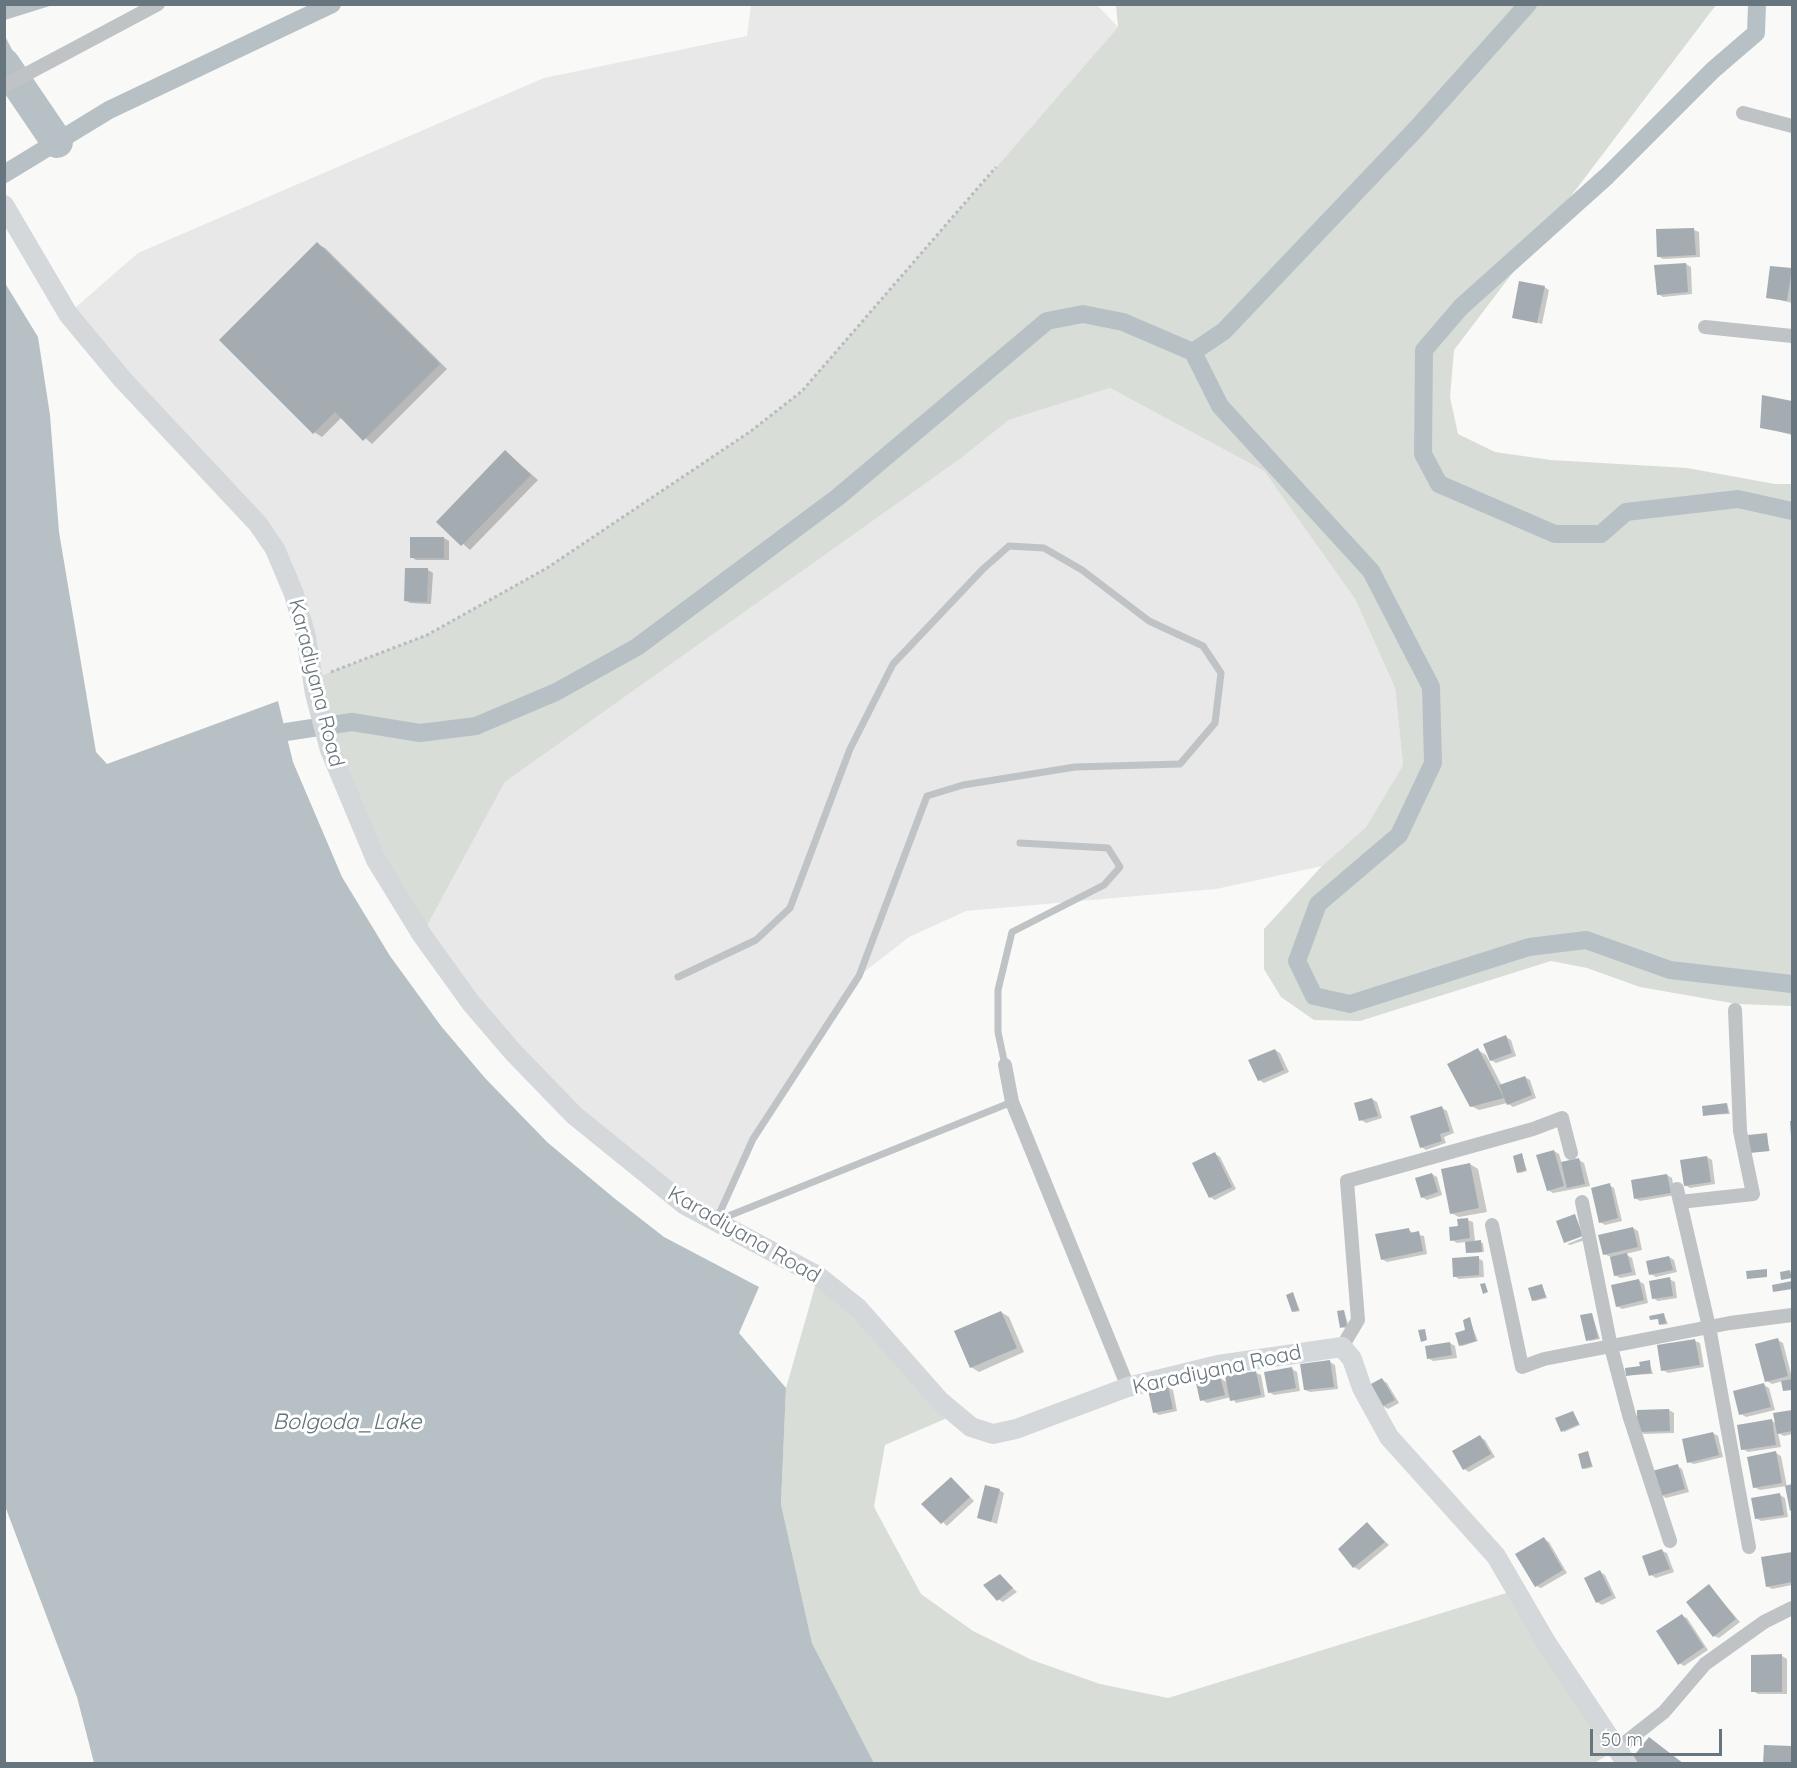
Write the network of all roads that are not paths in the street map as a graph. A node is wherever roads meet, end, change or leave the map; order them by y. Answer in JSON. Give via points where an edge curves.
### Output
{"nodes":[{"id":1,"x":158,"y":4,"type":"edge"},
{"id":2,"x":4,"y":86,"type":"edge"},
{"id":3,"x":1743,"y":113,"type":"dead end"},
{"id":4,"x":1792,"y":126,"type":"edge"},
{"id":5,"x":4,"y":205,"type":"edge"},
{"id":6,"x":1705,"y":327,"type":"dead end"},
{"id":7,"x":1792,"y":336,"type":"edge"},
{"id":8,"x":1020,"y":843,"type":"dead end"},
{"id":9,"x":678,"y":977,"type":"dead end"},
{"id":10,"x":1735,"y":1010,"type":"dead end"},
{"id":11,"x":1005,"y":1065,"type":"joint"},
{"id":12,"x":1012,"y":1102,"type":"junction"},
{"id":13,"x":1571,"y":1153,"type":"dead end"},
{"id":14,"x":1582,"y":1202,"type":"dead end"},
{"id":15,"x":716,"y":1221,"type":"junction"},
{"id":16,"x":1492,"y":1225,"type":"dead end"},
{"id":17,"x":1792,"y":1315,"type":"edge"},
{"id":18,"x":1709,"y":1327,"type":"junction"},
{"id":19,"x":1342,"y":1347,"type":"junction"},
{"id":20,"x":1611,"y":1347,"type":"junction"},
{"id":21,"x":1128,"y":1387,"type":"junction"},
{"id":22,"x":1670,"y":1541,"type":"dead end"},
{"id":23,"x":1749,"y":1546,"type":"dead end"},
{"id":24,"x":1792,"y":1608,"type":"edge"},
{"id":25,"x":1622,"y":1756,"type":"edge"}],
"edges":[{"from":1,"to":2,"type":"street"},
{"from":3,"to":4,"type":"street"},
{"from":5,"to":15,"type":"street","name":"Karadiyana Road","via":[[54,293],[123,380],[258,524],[275,549],[306,637],[313,687],[330,750],[376,860],[422,935],[471,1003],[574,1115],[685,1205]]},
{"from":6,"to":7,"type":"street"},
{"from":8,"to":11,"type":"lane","via":[[1108,848],[1120,867],[1104,885],[1012,932],[998,990],[998,1032]]},
{"from":9,"to":15,"type":"lane","via":[[756,940],[790,908],[850,749],[893,664],[1009,546],[1044,548],[1072,564],[1149,621],[1203,646],[1221,673],[1215,723],[1180,764],[1075,767],[963,784],[927,796],[859,976],[753,1139]]},
{"from":10,"to":18,"type":"street","via":[[1740,1131],[1753,1194],[1679,1196]]},
{"from":11,"to":12,"type":"street"},
{"from":12,"to":15,"type":"lane"},
{"from":12,"to":21,"type":"street"},
{"from":13,"to":19,"type":"street","via":[[1562,1118],[1347,1181],[1358,1320]]},
{"from":14,"to":20,"type":"street"},
{"from":15,"to":21,"type":"street","name":"Karadiyana Road","via":[[818,1276],[858,1308],[940,1401],[970,1427],[993,1434],[1016,1429]]},
{"from":16,"to":20,"type":"street","via":[[1522,1367]]},
{"from":17,"to":18,"type":"street"},
{"from":18,"to":20,"type":"street"},
{"from":18,"to":23,"type":"street"},
{"from":19,"to":21,"type":"street","name":"Karadiyana Road","via":[[1218,1365]]},
{"from":19,"to":25,"type":"street","via":[[1352,1359],[1362,1388],[1389,1437],[1496,1556],[1546,1642]]},
{"from":20,"to":22,"type":"street"},
{"from":24,"to":25,"type":"street","via":[[1764,1622],[1705,1664]]}]}
